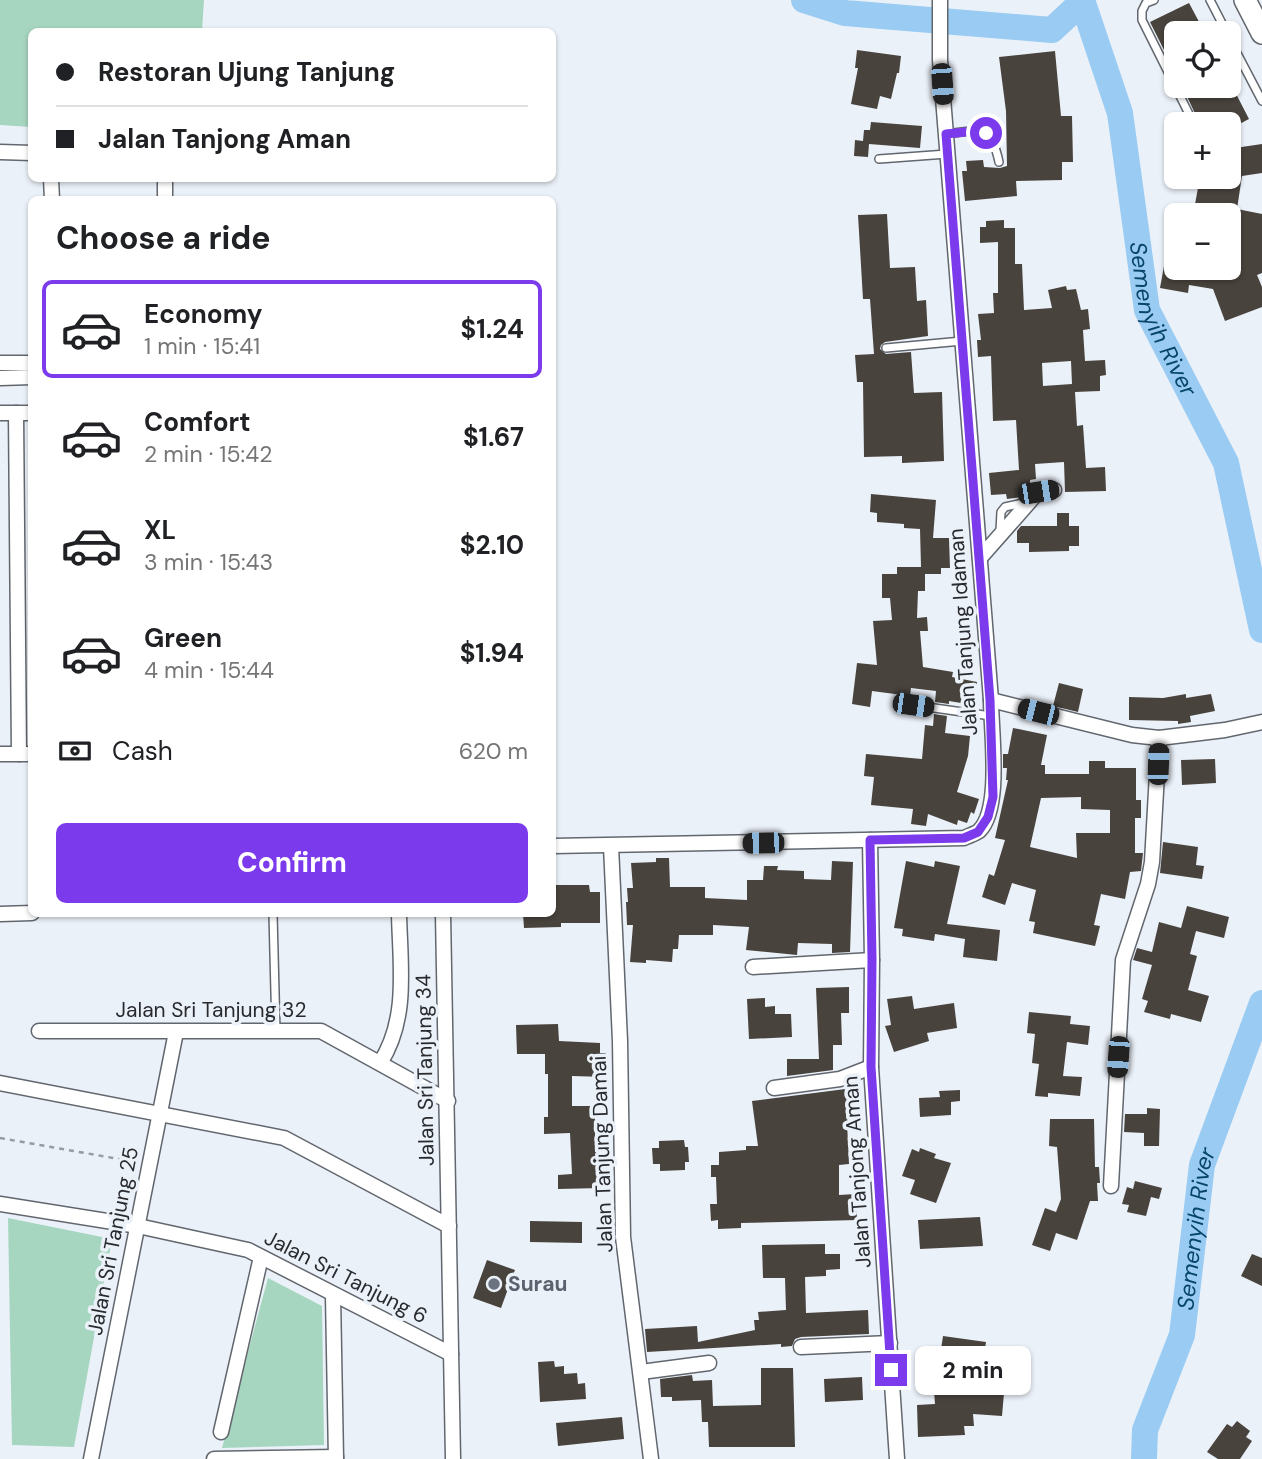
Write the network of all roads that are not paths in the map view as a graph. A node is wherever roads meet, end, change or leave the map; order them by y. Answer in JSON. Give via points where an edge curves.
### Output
{"nodes":[{"id":1,"x":940,"y":0,"type":"edge"},
{"id":2,"x":1154,"y":0,"type":"edge"},
{"id":3,"x":1210,"y":0,"type":"edge"},
{"id":4,"x":1245,"y":0,"type":"edge"},
{"id":5,"x":1221,"y":21,"type":"edge"},
{"id":6,"x":1262,"y":33,"type":"edge"},
{"id":7,"x":1241,"y":60,"type":"edge"},
{"id":8,"x":1262,"y":101,"type":"edge"},
{"id":9,"x":1188,"y":112,"type":"edge"},
{"id":10,"x":946,"y":134,"type":"junction"},
{"id":11,"x":0,"y":152,"type":"edge"},
{"id":12,"x":28,"y":153,"type":"edge"},
{"id":13,"x":948,"y":154,"type":"junction"},
{"id":14,"x":879,"y":159,"type":"dead end"},
{"id":15,"x":999,"y":162,"type":"dead end"},
{"id":16,"x":963,"y":341,"type":"junction"},
{"id":17,"x":886,"y":348,"type":"dead end"},
{"id":18,"x":0,"y":363,"type":"edge"},
{"id":19,"x":28,"y":363,"type":"edge"},
{"id":20,"x":0,"y":377,"type":"edge"},
{"id":21,"x":28,"y":377,"type":"edge"},
{"id":22,"x":0,"y":413,"type":"edge"},
{"id":23,"x":24,"y":413,"type":"edge"},
{"id":24,"x":1054,"y":490,"type":"dead end"},
{"id":25,"x":980,"y":558,"type":"junction"},
{"id":26,"x":990,"y":700,"type":"junction"},
{"id":27,"x":913,"y":705,"type":"dead end"},
{"id":28,"x":991,"y":716,"type":"junction"},
{"id":29,"x":1262,"y":722,"type":"edge"},
{"id":30,"x":1159,"y":738,"type":"junction"},
{"id":31,"x":0,"y":754,"type":"edge"},
{"id":32,"x":25,"y":754,"type":"edge"},
{"id":33,"x":870,"y":840,"type":"junction"},
{"id":34,"x":556,"y":846,"type":"edge"},
{"id":35,"x":611,"y":846,"type":"junction"},
{"id":36,"x":0,"y":914,"type":"edge"},
{"id":37,"x":28,"y":914,"type":"edge"},
{"id":38,"x":273,"y":917,"type":"edge"},
{"id":39,"x":399,"y":917,"type":"edge"},
{"id":40,"x":443,"y":917,"type":"edge"},
{"id":41,"x":872,"y":960,"type":"junction"},
{"id":42,"x":753,"y":967,"type":"dead end"},
{"id":43,"x":39,"y":1031,"type":"dead end"},
{"id":44,"x":176,"y":1032,"type":"junction"},
{"id":45,"x":276,"y":1032,"type":"junction"},
{"id":46,"x":380,"y":1063,"type":"junction"},
{"id":47,"x":871,"y":1067,"type":"junction"},
{"id":48,"x":0,"y":1083,"type":"edge"},
{"id":49,"x":774,"y":1088,"type":"dead end"},
{"id":50,"x":448,"y":1101,"type":"junction"},
{"id":51,"x":160,"y":1115,"type":"junction"},
{"id":52,"x":1111,"y":1186,"type":"dead end"},
{"id":53,"x":0,"y":1204,"type":"edge"},
{"id":54,"x":138,"y":1226,"type":"junction"},
{"id":55,"x":449,"y":1226,"type":"junction"},
{"id":56,"x":261,"y":1257,"type":"junction"},
{"id":57,"x":333,"y":1296,"type":"junction"},
{"id":58,"x":890,"y":1343,"type":"junction"},
{"id":59,"x":801,"y":1347,"type":"dead end"},
{"id":60,"x":451,"y":1354,"type":"junction"},
{"id":61,"x":709,"y":1363,"type":"dead end"},
{"id":62,"x":641,"y":1372,"type":"junction"},
{"id":63,"x":221,"y":1432,"type":"dead end"},
{"id":64,"x":336,"y":1458,"type":"edge"},
{"id":65,"x":91,"y":1459,"type":"edge"},
{"id":66,"x":214,"y":1459,"type":"edge"},
{"id":67,"x":453,"y":1459,"type":"edge"},
{"id":68,"x":651,"y":1459,"type":"edge"},
{"id":69,"x":897,"y":1459,"type":"edge"}],
"edges":[{"from":1,"to":10,"type":"street","name":"Jalan Tanjung Idaman"},
{"from":2,"to":9,"type":"lane","via":[[1146,4],[1142,20]]},
{"from":3,"to":5,"type":"lane"},
{"from":4,"to":6,"type":"main road"},
{"from":7,"to":8,"type":"lane"},
{"from":10,"to":13,"type":"street","name":"Jalan Tanjung Idaman"},
{"from":10,"to":15,"type":"lane","via":[[986,133],[995,141]]},
{"from":11,"to":12,"type":"street"},
{"from":13,"to":14,"type":"lane"},
{"from":13,"to":16,"type":"street","name":"Jalan Tanjung Idaman"},
{"from":16,"to":17,"type":"lane"},
{"from":16,"to":25,"type":"street","name":"Jalan Tanjung Idaman"},
{"from":18,"to":19,"type":"street"},
{"from":20,"to":21,"type":"street"},
{"from":22,"to":23,"type":"street"},
{"from":23,"to":32,"type":"street"},
{"from":24,"to":25,"type":"street","via":[[1038,492]]},
{"from":25,"to":26,"type":"street","name":"Jalan Tanjung Idaman"},
{"from":26,"to":28,"type":"street","name":"Jalan Tanjung Idaman"},
{"from":26,"to":30,"type":"street"},
{"from":27,"to":28,"type":"lane"},
{"from":28,"to":33,"type":"street","name":"Jalan Tanjung Idaman","via":[[993,797],[978,832],[964,838]]},
{"from":29,"to":30,"type":"street"},
{"from":30,"to":52,"type":"street","via":[[1153,862],[1123,960]]},
{"from":31,"to":32,"type":"street"},
{"from":33,"to":35,"type":"street","name":"Jalan Tanjung Idaman"},
{"from":33,"to":41,"type":"street","name":"Jalan Tanjong Aman"},
{"from":34,"to":35,"type":"street","name":"Jalan Tanjung Idaman"},
{"from":35,"to":62,"type":"street","name":"Jalan Tanjung Damai","via":[[623,1237]]},
{"from":36,"to":37,"type":"street"},
{"from":38,"to":45,"type":"lane"},
{"from":39,"to":46,"type":"street","via":[[401,1003],[391,1047]]},
{"from":40,"to":50,"type":"street","name":"Jalan Sri Tanjung 34"},
{"from":41,"to":42,"type":"street"},
{"from":41,"to":47,"type":"street","name":"Jalan Tanjong Aman"},
{"from":43,"to":44,"type":"street","name":"Jalan Sri Tanjung 32"},
{"from":44,"to":45,"type":"street","name":"Jalan Sri Tanjung 32"},
{"from":44,"to":51,"type":"street","name":"Jalan Sri Tanjung 25"},
{"from":45,"to":46,"type":"street","name":"Jalan Sri Tanjung 32","via":[[326,1033]]},
{"from":46,"to":50,"type":"street","name":"Jalan Sri Tanjung 32"},
{"from":47,"to":49,"type":"street","via":[[840,1079]]},
{"from":47,"to":58,"type":"street","name":"Jalan Tanjong Aman"},
{"from":48,"to":51,"type":"street"},
{"from":50,"to":55,"type":"street","name":"Jalan Sri Tanjung 34"},
{"from":51,"to":54,"type":"street","name":"Jalan Sri Tanjung 25"},
{"from":51,"to":55,"type":"street","via":[[284,1138]]},
{"from":53,"to":54,"type":"street","name":"Jalan Sri Tanjung 6"},
{"from":54,"to":56,"type":"street","name":"Jalan Sri Tanjung 6","via":[[248,1250]]},
{"from":54,"to":65,"type":"street","name":"Jalan Sri Tanjung 25"},
{"from":55,"to":60,"type":"street","name":"Jalan Sri Tanjung 34"},
{"from":56,"to":57,"type":"street","name":"Jalan Sri Tanjung 6"},
{"from":56,"to":63,"type":"street"},
{"from":57,"to":60,"type":"street","name":"Jalan Sri Tanjung 6"},
{"from":57,"to":64,"type":"street"},
{"from":58,"to":59,"type":"street"},
{"from":58,"to":69,"type":"street","name":"Jalan Tanjong Aman"},
{"from":60,"to":67,"type":"street","name":"Jalan Sri Tanjung 34"},
{"from":61,"to":62,"type":"street"},
{"from":62,"to":68,"type":"street","name":"Jalan Tanjung Damai"},
{"from":64,"to":66,"type":"street"}]}
